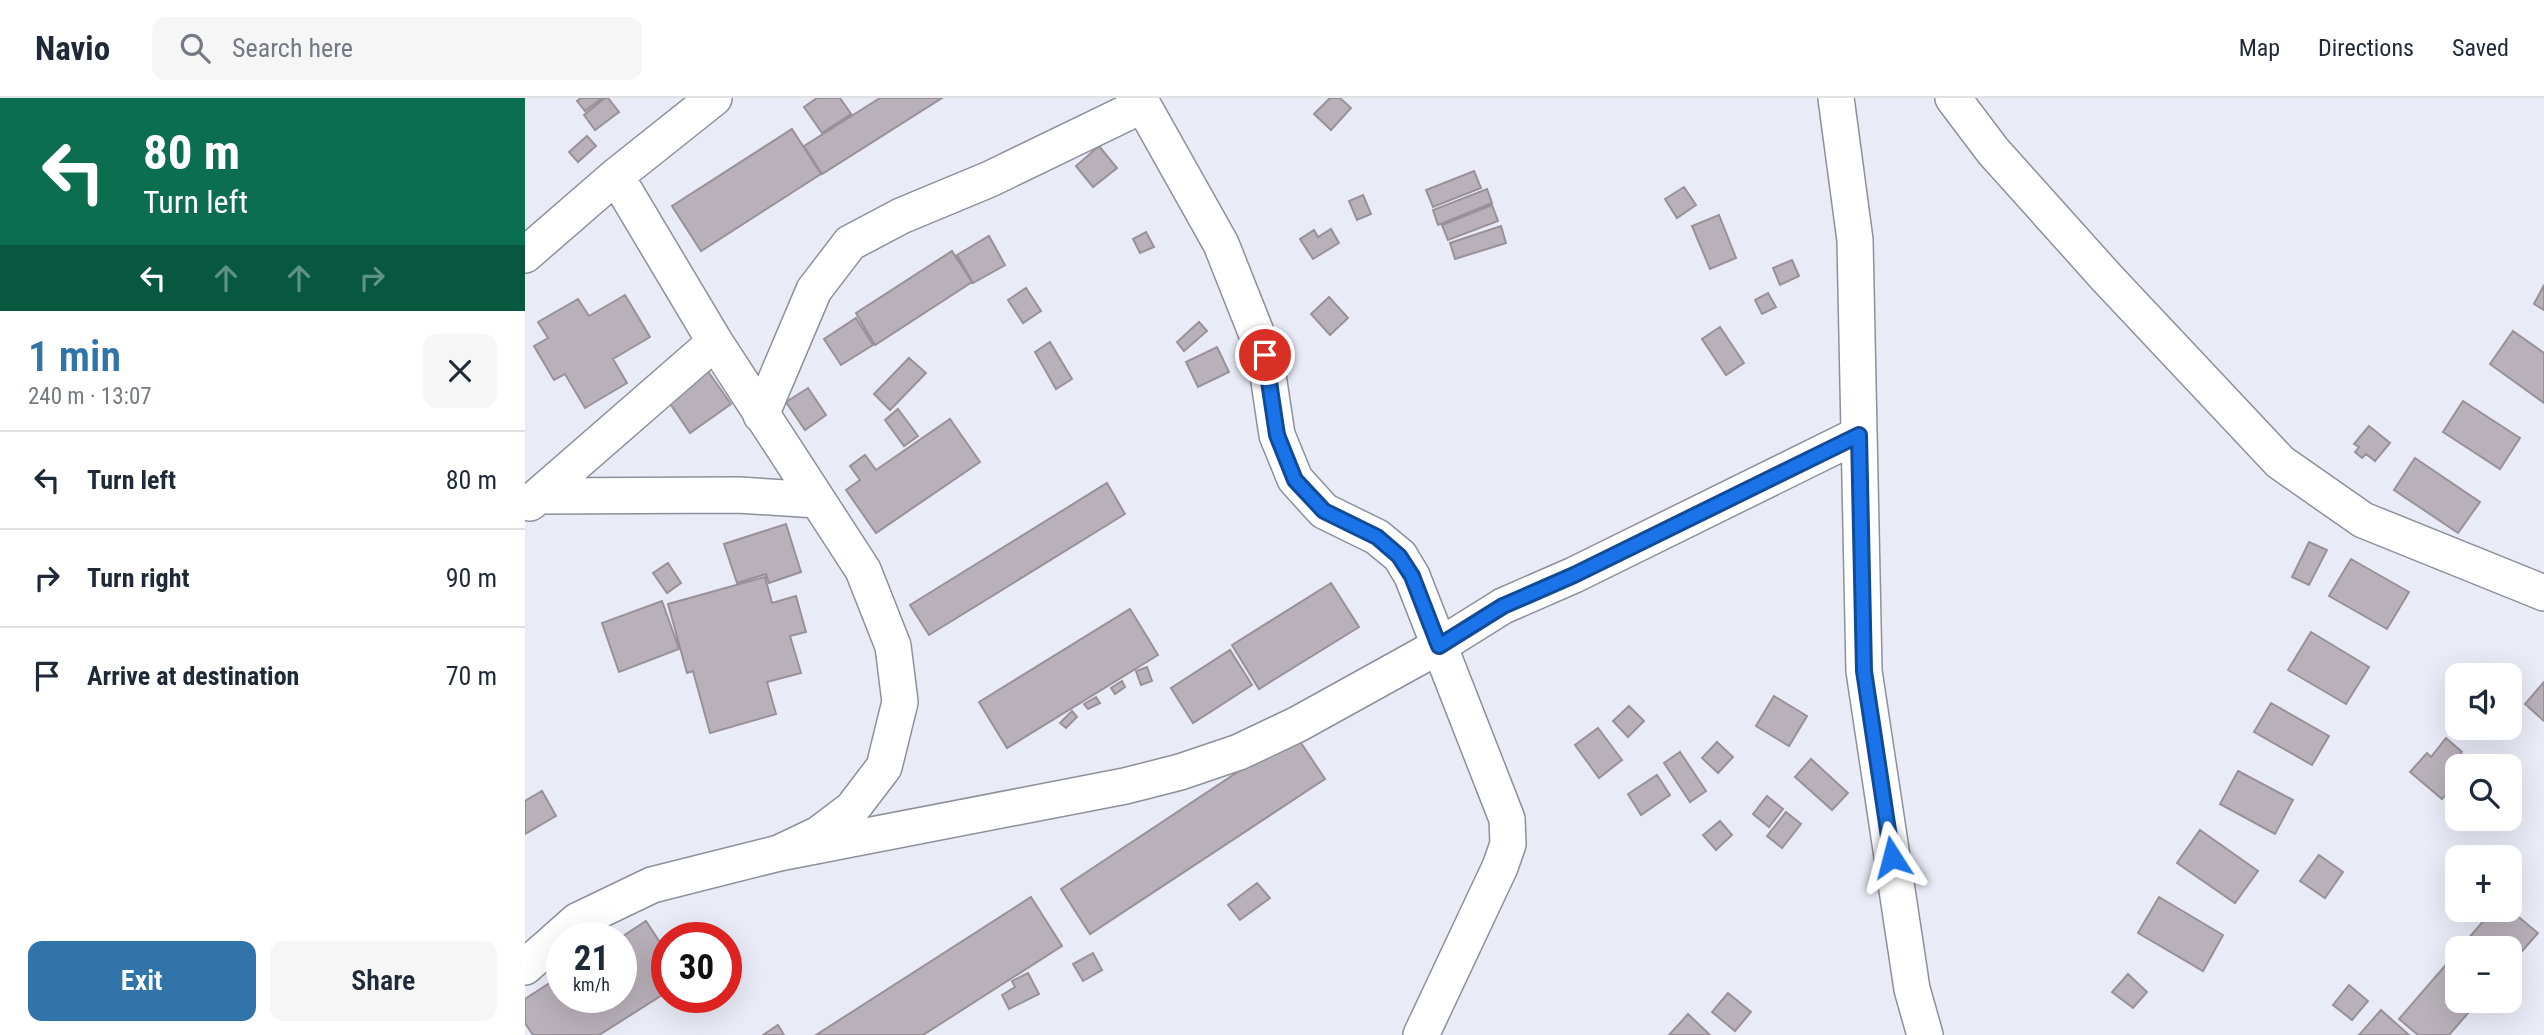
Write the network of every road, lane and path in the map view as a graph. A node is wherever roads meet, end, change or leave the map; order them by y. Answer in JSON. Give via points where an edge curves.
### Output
{"nodes":[{"id":1,"x":714,"y":98,"type":"edge"},
{"id":2,"x":1836,"y":98,"type":"edge"},
{"id":3,"x":1954,"y":98,"type":"edge"},
{"id":4,"x":1141,"y":101,"type":"edge"},
{"id":5,"x":616,"y":176,"type":"junction"},
{"id":6,"x":525,"y":254,"type":"edge"},
{"id":7,"x":715,"y":342,"type":"junction"},
{"id":8,"x":761,"y":415,"type":"junction"},
{"id":9,"x":1859,"y":435,"type":"junction"},
{"id":10,"x":817,"y":500,"type":"junction"},
{"id":11,"x":531,"y":502,"type":"edge"},
{"id":12,"x":2544,"y":593,"type":"edge"},
{"id":13,"x":1439,"y":646,"type":"junction"},
{"id":14,"x":779,"y":853,"type":"junction"},
{"id":15,"x":525,"y":967,"type":"edge"},
{"id":16,"x":1421,"y":1035,"type":"edge"},
{"id":17,"x":1925,"y":1035,"type":"edge"}],
"edges":[{"from":1,"to":5,"type":"street"},
{"from":2,"to":9,"type":"street","via":[[1855,240]]},
{"from":3,"to":12,"type":"street","via":[[1993,151],[2280,463],[2363,520]]},
{"from":4,"to":8,"type":"street","via":[[990,179],[850,243],[814,290]]},
{"from":4,"to":13,"type":"street","via":[[1221,244],[1265,355],[1277,435],[1295,480],[1324,511],[1377,537],[1399,556],[1412,576]]},
{"from":5,"to":6,"type":"street"},
{"from":5,"to":7,"type":"street"},
{"from":7,"to":8,"type":"street"},
{"from":7,"to":11,"type":"street"},
{"from":8,"to":10,"type":"street"},
{"from":9,"to":13,"type":"street","via":[[1503,606]]},
{"from":9,"to":17,"type":"street","via":[[1864,671],[1912,989]]},
{"from":10,"to":11,"type":"street","via":[[738,495]]},
{"from":10,"to":14,"type":"street","via":[[863,570],[893,646],[900,702],[884,767],[852,809],[819,834]]},
{"from":13,"to":14,"type":"street","via":[[1298,724],[1239,752],[1180,772]]},
{"from":13,"to":16,"type":"street","via":[[1507,819],[1508,844]]},
{"from":14,"to":15,"type":"street","via":[[652,885],[577,921]]}]}
